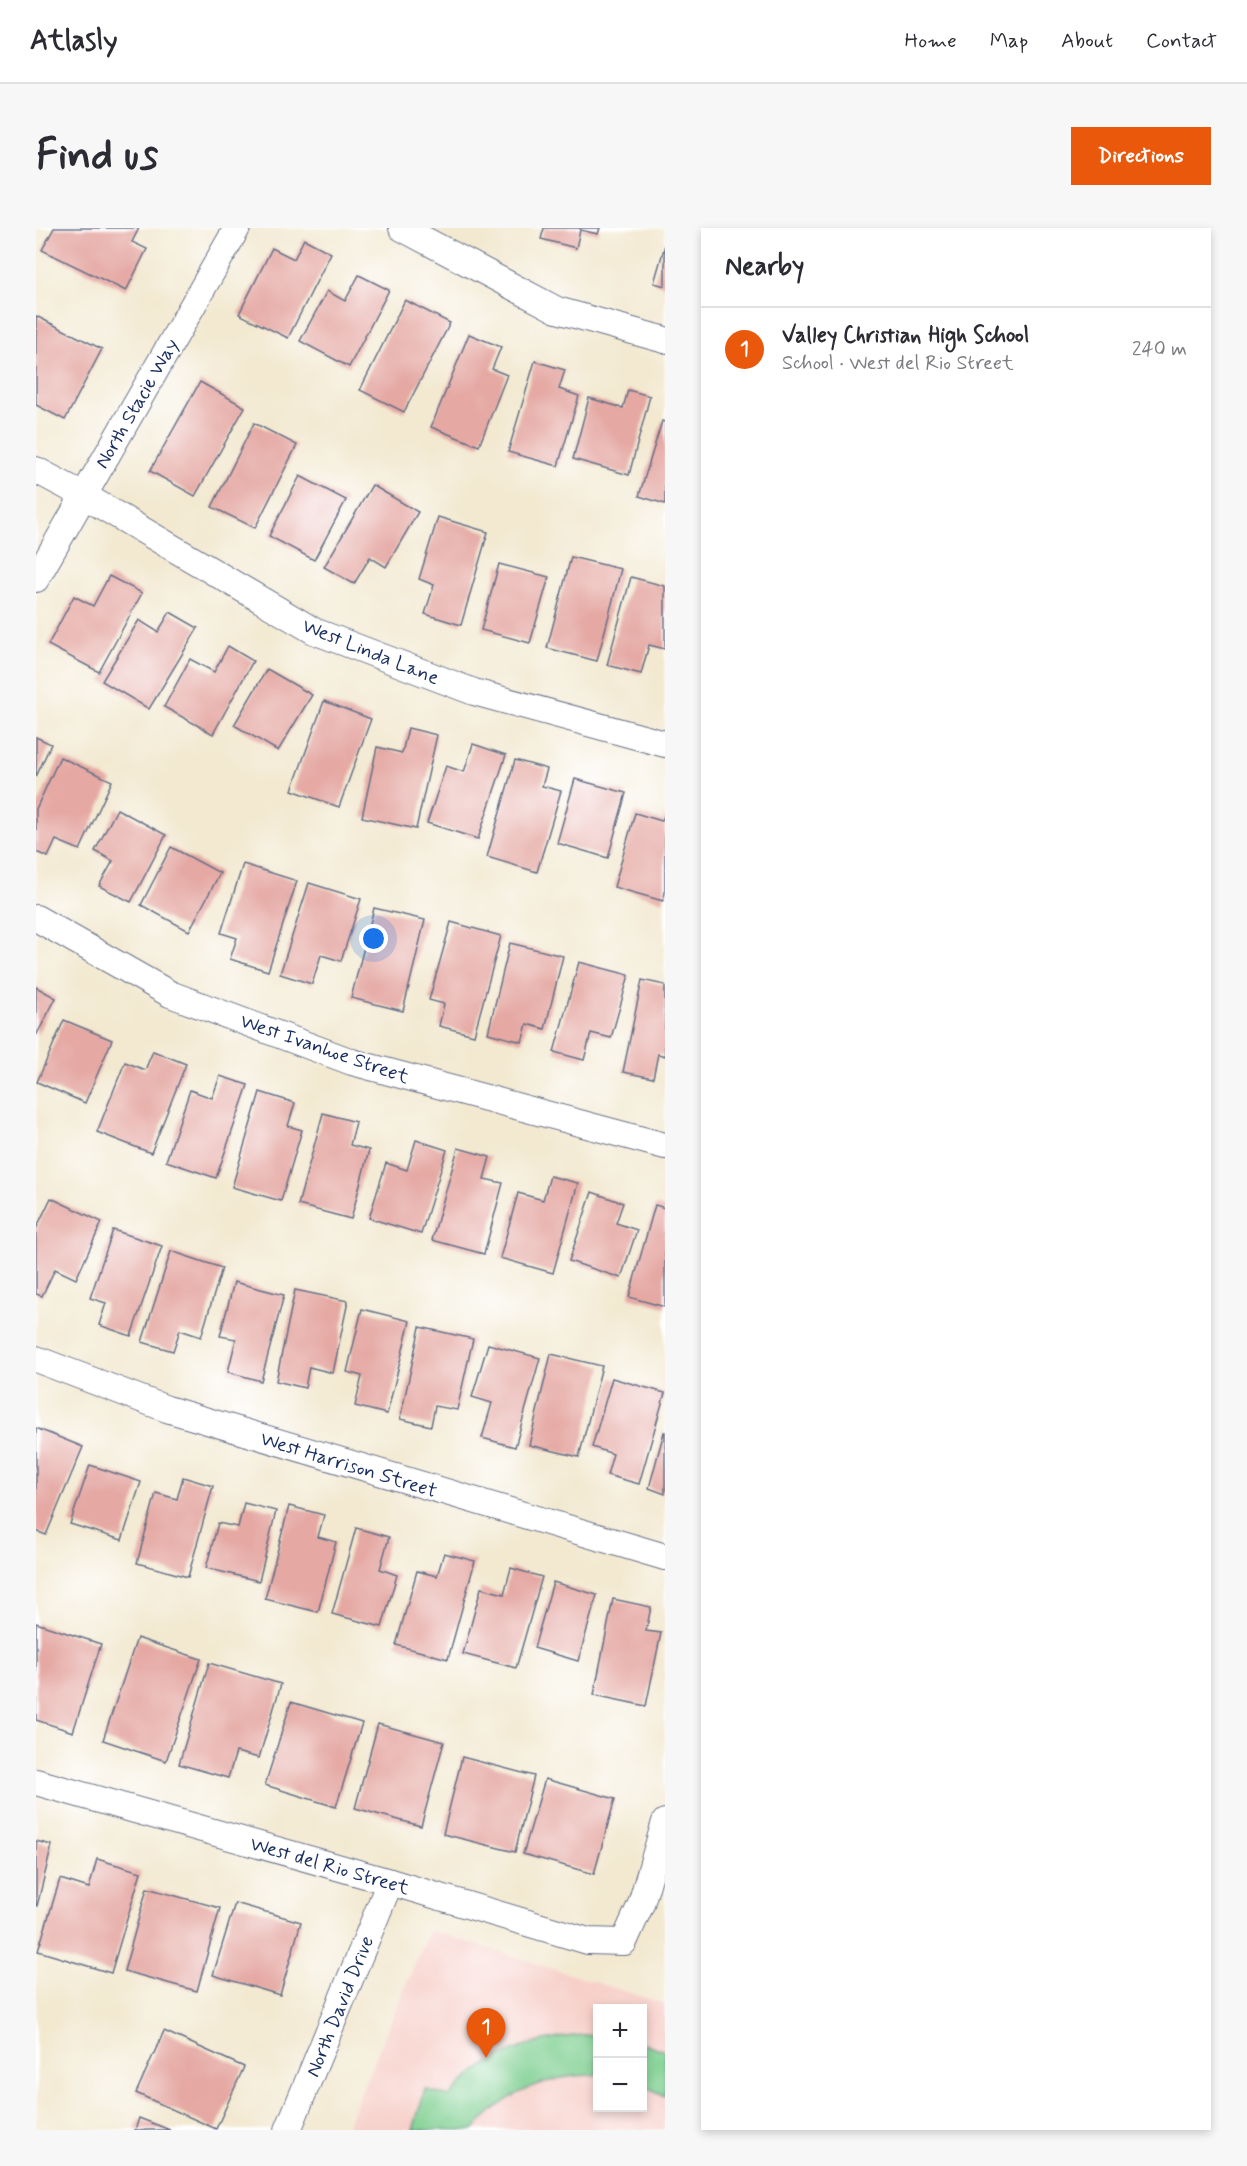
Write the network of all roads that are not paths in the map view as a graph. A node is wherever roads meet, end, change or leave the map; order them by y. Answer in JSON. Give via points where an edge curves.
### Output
{"nodes":[{"id":1,"x":237,"y":228,"type":"edge"},
{"id":2,"x":402,"y":228,"type":"edge"},
{"id":3,"x":665,"y":340,"type":"edge"},
{"id":4,"x":36,"y":470,"type":"edge"},
{"id":5,"x":83,"y":495,"type":"junction"},
{"id":6,"x":36,"y":579,"type":"edge"},
{"id":7,"x":665,"y":744,"type":"edge"},
{"id":8,"x":36,"y":918,"type":"edge"},
{"id":9,"x":665,"y":1146,"type":"edge"},
{"id":10,"x":36,"y":1359,"type":"edge"},
{"id":11,"x":665,"y":1557,"type":"edge"},
{"id":12,"x":36,"y":1782,"type":"edge"},
{"id":13,"x":665,"y":1822,"type":"edge"},
{"id":14,"x":390,"y":1882,"type":"junction"},
{"id":15,"x":288,"y":2130,"type":"edge"}],
"edges":[{"from":1,"to":5,"type":"street","name":"North Stacie Way"},
{"from":2,"to":3,"type":"street","via":[[557,310]]},
{"from":4,"to":5,"type":"street","name":"West Linda Lane"},
{"from":5,"to":6,"type":"street","name":"North Stacie Way"},
{"from":5,"to":7,"type":"street","name":"West Linda Lane","via":[[314,631],[474,692]]},
{"from":8,"to":9,"type":"street","name":"West Ivanhoe Street","via":[[170,994],[352,1062]]},
{"from":10,"to":11,"type":"street","name":"West Harrison Street","via":[[167,1409]]},
{"from":12,"to":14,"type":"street","name":"West del Rio Street"},
{"from":13,"to":14,"type":"street","name":"West del Rio Street","via":[[641,1904],[624,1942],[588,1941]]},
{"from":14,"to":15,"type":"street","name":"North David Drive"}]}
